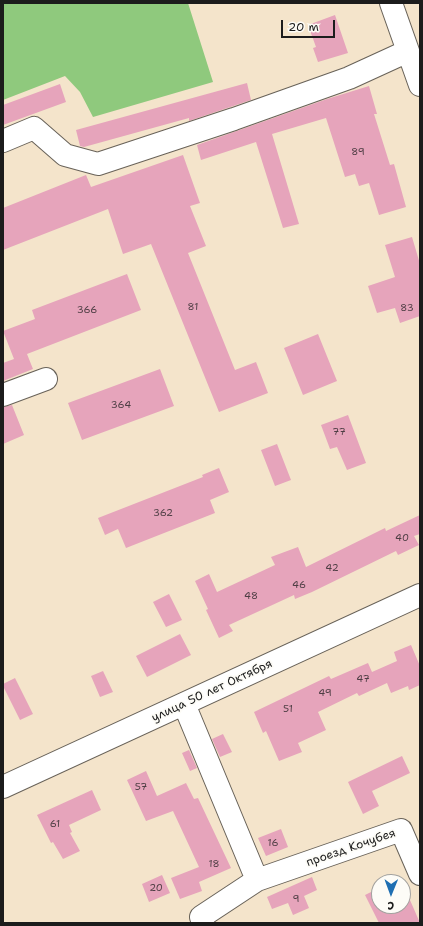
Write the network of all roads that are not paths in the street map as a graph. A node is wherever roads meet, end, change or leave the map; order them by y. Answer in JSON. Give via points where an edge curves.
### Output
{"nodes":[{"id":1,"x":391,"y":3,"type":"edge"},
{"id":2,"x":408,"y":51,"type":"junction"},
{"id":3,"x":420,"y":84,"type":"edge"},
{"id":4,"x":3,"y":141,"type":"edge"},
{"id":5,"x":46,"y":379,"type":"dead end"},
{"id":6,"x":3,"y":395,"type":"edge"},
{"id":7,"x":420,"y":595,"type":"edge"},
{"id":8,"x":184,"y":704,"type":"junction"},
{"id":9,"x":3,"y":787,"type":"edge"},
{"id":10,"x":420,"y":874,"type":"edge"},
{"id":11,"x":257,"y":880,"type":"junction"},
{"id":12,"x":203,"y":923,"type":"edge"}],
"edges":[{"from":1,"to":2,"type":"street"},
{"from":2,"to":3,"type":"street"},
{"from":2,"to":4,"type":"street","via":[[349,78],[98,164],[65,155],[34,128]]},
{"from":5,"to":6,"type":"street"},
{"from":7,"to":8,"type":"street","name":"улица 50 лет Октября"},
{"from":8,"to":9,"type":"street","name":"улица 50 лет Октября"},
{"from":8,"to":11,"type":"street"},
{"from":10,"to":11,"type":"street","name":"проезд Кочубея","via":[[401,830]]},
{"from":11,"to":12,"type":"street","name":"проезд Кочубея","via":[[201,917]]}]}
